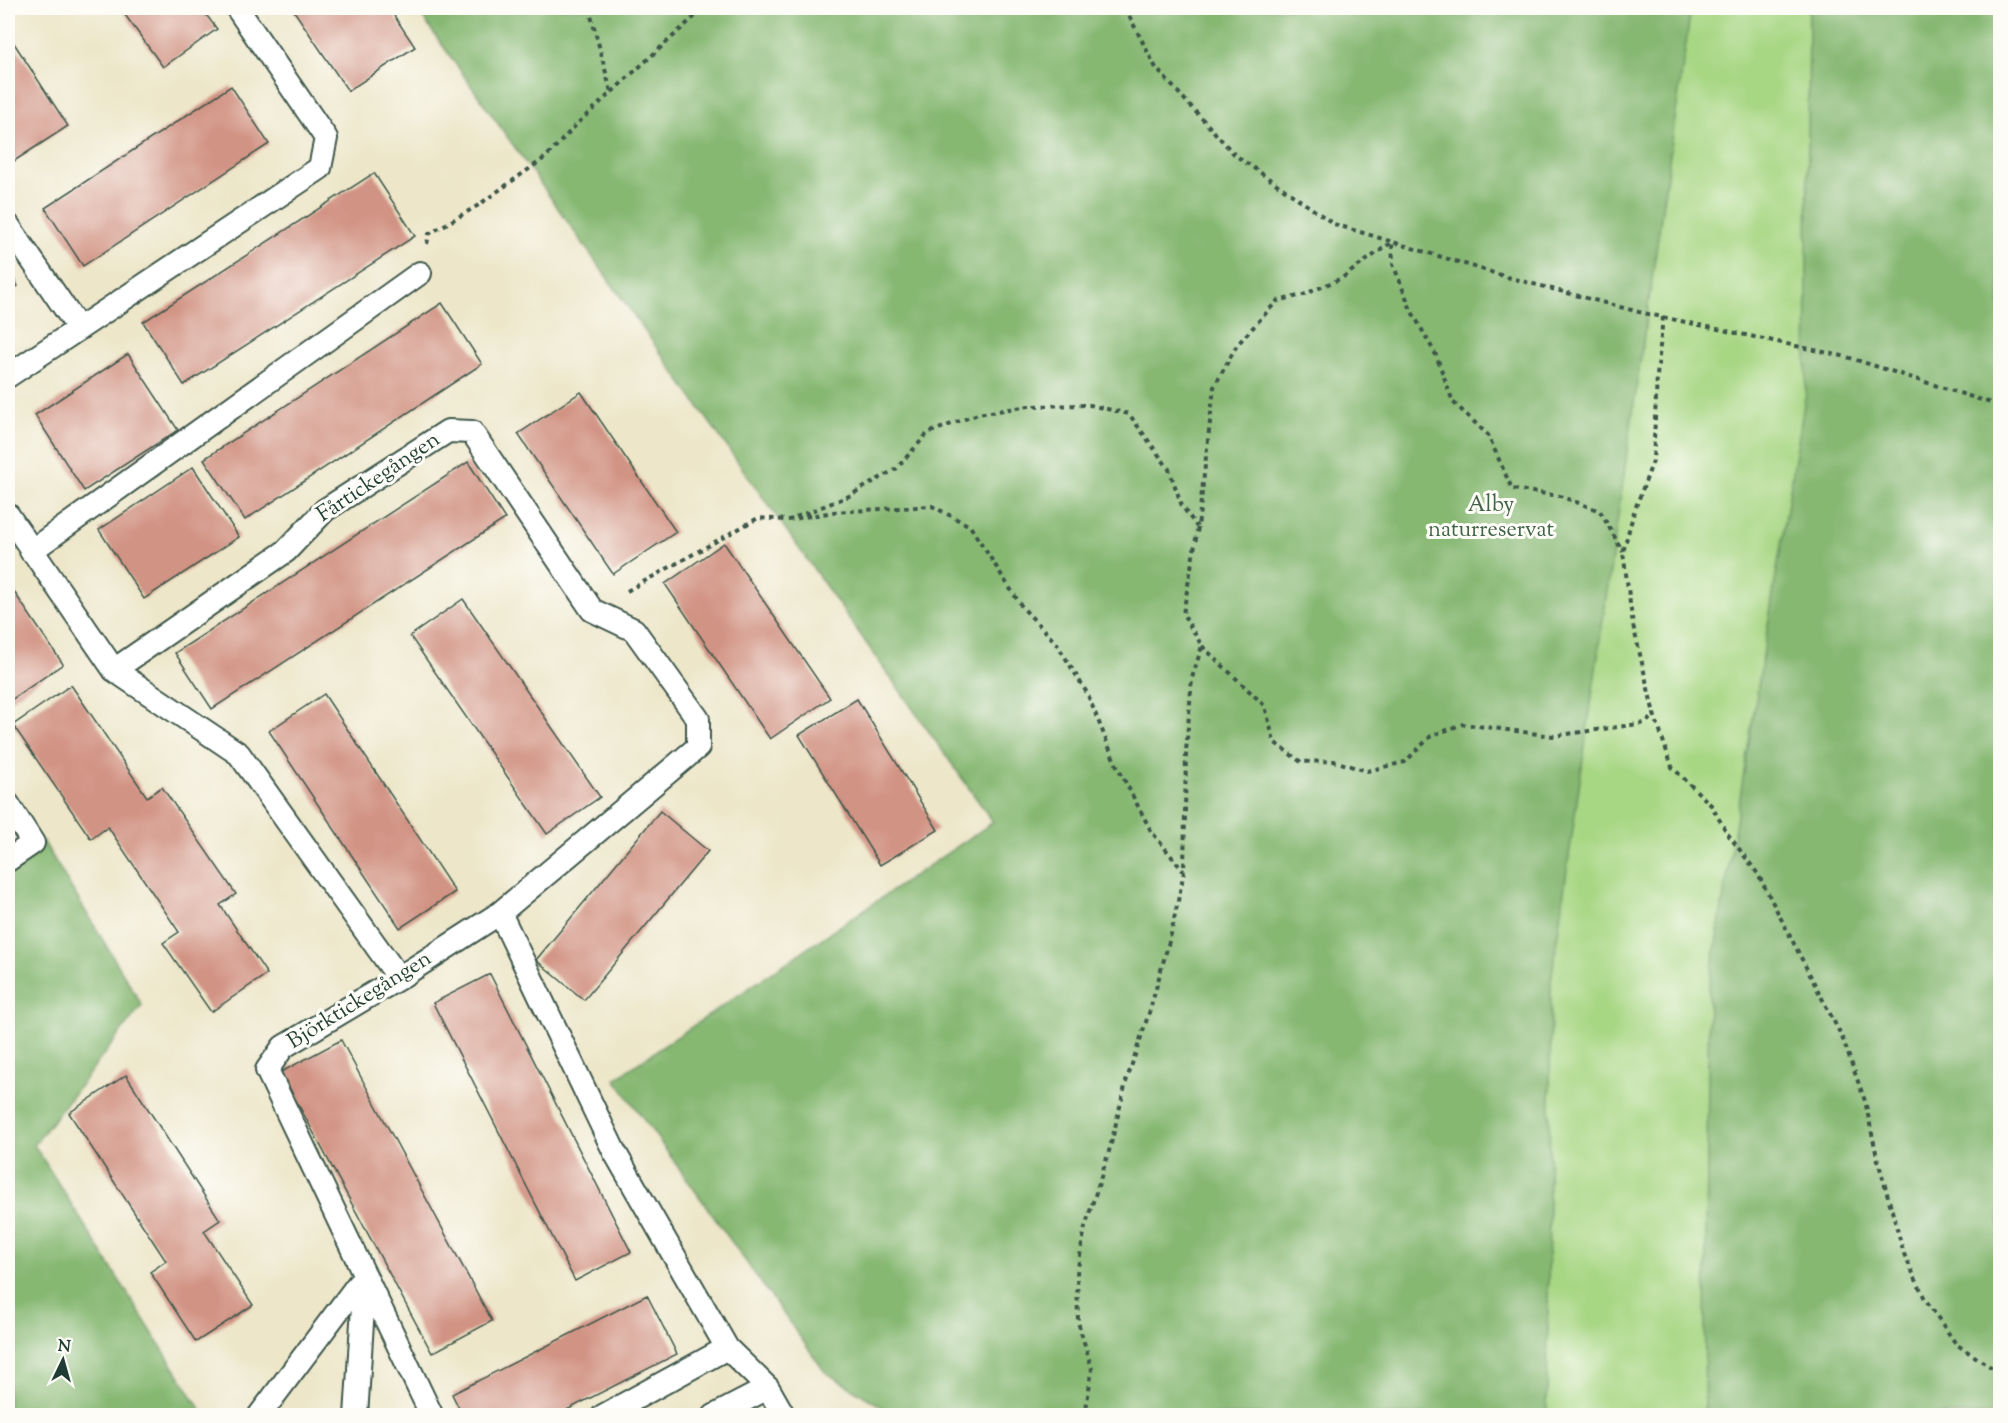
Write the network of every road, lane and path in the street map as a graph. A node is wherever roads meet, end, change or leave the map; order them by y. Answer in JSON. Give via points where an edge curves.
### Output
{"nodes":[{"id":1,"x":237,"y":8,"type":"edge"},
{"id":2,"x":589,"y":8,"type":"edge"},
{"id":3,"x":704,"y":8,"type":"edge"},
{"id":4,"x":1125,"y":8,"type":"edge"},
{"id":5,"x":611,"y":92,"type":"junction"},
{"id":6,"x":8,"y":225,"type":"edge"},
{"id":7,"x":1392,"y":242,"type":"junction"},
{"id":8,"x":420,"y":273,"type":"joint"},
{"id":9,"x":1663,"y":317,"type":"junction"},
{"id":10,"x":79,"y":329,"type":"junction"},
{"id":11,"x":8,"y":376,"type":"edge"},
{"id":12,"x":2001,"y":406,"type":"edge"},
{"id":13,"x":8,"y":515,"type":"edge"},
{"id":14,"x":788,"y":520,"type":"junction"},
{"id":15,"x":1198,"y":527,"type":"junction"},
{"id":16,"x":32,"y":551,"type":"junction"},
{"id":17,"x":1623,"y":552,"type":"junction"},
{"id":18,"x":592,"y":610,"type":"junction"},
{"id":19,"x":1202,"y":646,"type":"junction"},
{"id":20,"x":114,"y":670,"type":"junction"},
{"id":21,"x":1654,"y":714,"type":"junction"},
{"id":22,"x":8,"y":804,"type":"edge"},
{"id":23,"x":8,"y":860,"type":"edge"},
{"id":24,"x":1184,"y":872,"type":"junction"},
{"id":25,"x":500,"y":913,"type":"junction"},
{"id":26,"x":399,"y":978,"type":"junction"},
{"id":27,"x":365,"y":1275,"type":"junction"},
{"id":28,"x":727,"y":1348,"type":"junction"},
{"id":29,"x":2001,"y":1373,"type":"edge"},
{"id":30,"x":768,"y":1389,"type":"junction"},
{"id":31,"x":259,"y":1416,"type":"edge"},
{"id":32,"x":356,"y":1416,"type":"edge"},
{"id":33,"x":432,"y":1416,"type":"edge"},
{"id":34,"x":603,"y":1416,"type":"edge"},
{"id":35,"x":714,"y":1416,"type":"edge"},
{"id":36,"x":784,"y":1416,"type":"edge"},
{"id":37,"x":1085,"y":1416,"type":"edge"}],
"edges":[{"from":1,"to":10,"type":"lane","via":[[326,138],[320,168]]},
{"from":2,"to":5,"type":"path"},
{"from":3,"to":5,"type":"path"},
{"from":4,"to":7,"type":"path","via":[[1156,68],[1235,155],[1334,224]]},
{"from":5,"to":8,"type":"path","via":[[546,157],[477,207],[429,234]]},
{"from":6,"to":10,"type":"lane"},
{"from":7,"to":9,"type":"path","via":[[1507,277]]},
{"from":7,"to":15,"type":"path","via":[[1342,278],[1303,295],[1277,301],[1237,345],[1214,387]]},
{"from":7,"to":17,"type":"path","via":[[1394,264],[1411,310],[1436,355],[1453,402],[1488,435],[1512,489],[1560,496],[1600,511]]},
{"from":8,"to":16,"type":"lane"},
{"from":9,"to":12,"type":"path","via":[[1847,357]]},
{"from":9,"to":17,"type":"path","via":[[1653,461]]},
{"from":10,"to":11,"type":"lane"},
{"from":13,"to":16,"type":"lane"},
{"from":14,"to":15,"type":"path","via":[[847,497],[896,469],[927,433],[978,414],[1029,405],[1090,405],[1129,414],[1169,469],[1182,506]]},
{"from":14,"to":18,"type":"path","via":[[758,518]]},
{"from":14,"to":24,"type":"path","via":[[833,512],[932,506],[970,526],[1022,607],[1057,644],[1087,693],[1115,762],[1152,831]]},
{"from":15,"to":19,"type":"path","via":[[1183,614]]},
{"from":16,"to":20,"type":"lane"},
{"from":17,"to":21,"type":"path","via":[[1633,625]]},
{"from":18,"to":20,"type":"lane","name":"Fårtickegången","via":[[472,432],[448,431],[325,510],[286,551]]},
{"from":18,"to":25,"type":"lane","name":"Björktickegången","via":[[634,630],[698,719],[698,747]]},
{"from":19,"to":21,"type":"path","via":[[1265,705],[1274,742],[1301,762],[1334,761],[1367,771],[1405,762],[1431,736],[1462,724],[1553,736],[1646,723]]},
{"from":19,"to":24,"type":"path","via":[[1192,678],[1185,752]]},
{"from":20,"to":26,"type":"lane","via":[[240,754]]},
{"from":21,"to":29,"type":"path","via":[[1672,767],[1711,805],[1758,874],[1842,1037],[1865,1101],[1905,1254],[1925,1299],[1956,1344]]},
{"from":22,"to":23,"type":"lane","via":[[33,843]]},
{"from":24,"to":37,"type":"path","via":[[1150,1010],[1085,1227],[1077,1273],[1078,1322],[1092,1369]]},
{"from":25,"to":26,"type":"lane","name":"Björktickegången"},
{"from":25,"to":28,"type":"lane","via":[[614,1151]]},
{"from":26,"to":27,"type":"lane","name":"Björktickegången","via":[[283,1047],[267,1071]]},
{"from":27,"to":31,"type":"lane"},
{"from":27,"to":32,"type":"lane","name":"Björktickegången"},
{"from":27,"to":33,"type":"lane","name":"Björktickegången"},
{"from":28,"to":30,"type":"lane"},
{"from":28,"to":34,"type":"lane"},
{"from":30,"to":35,"type":"lane"},
{"from":30,"to":36,"type":"lane"}]}
